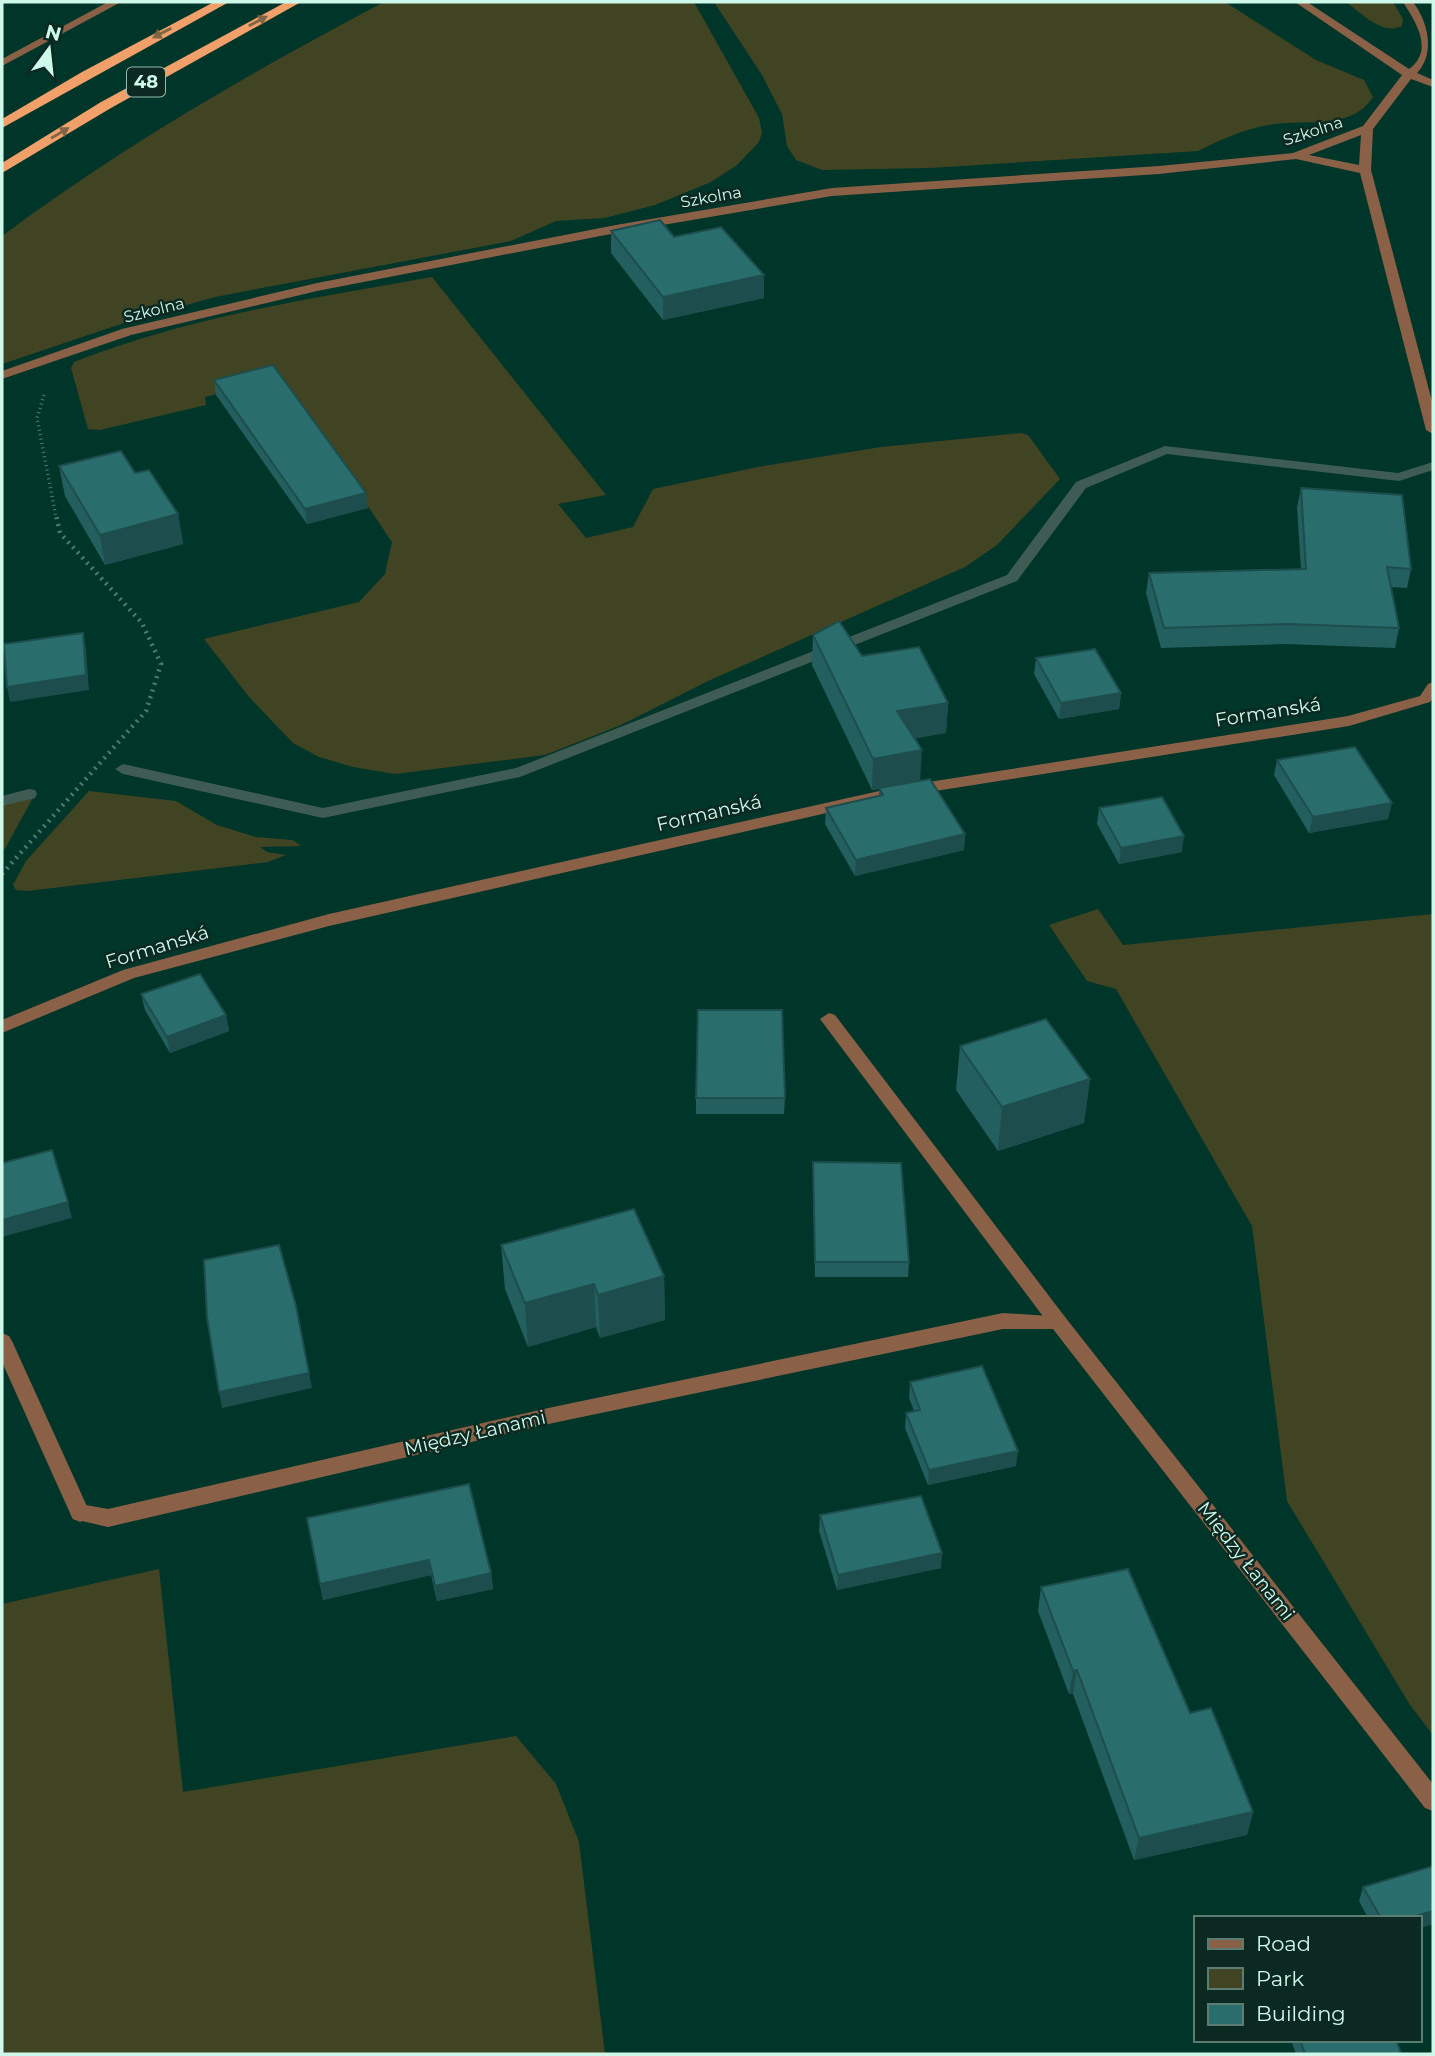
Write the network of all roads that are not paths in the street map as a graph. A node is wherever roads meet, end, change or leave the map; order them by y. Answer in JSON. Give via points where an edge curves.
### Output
{"nodes":[{"id":1,"x":116,"y":2,"type":"edge"},
{"id":2,"x":223,"y":2,"type":"edge"},
{"id":3,"x":295,"y":2,"type":"edge"},
{"id":4,"x":1300,"y":2,"type":"edge"},
{"id":5,"x":1408,"y":2,"type":"edge"},
{"id":6,"x":2,"y":63,"type":"edge"},
{"id":7,"x":1409,"y":74,"type":"junction"},
{"id":8,"x":1433,"y":84,"type":"edge"},
{"id":9,"x":2,"y":124,"type":"edge"},
{"id":10,"x":1367,"y":130,"type":"junction"},
{"id":11,"x":1295,"y":156,"type":"junction"},
{"id":12,"x":2,"y":169,"type":"edge"},
{"id":13,"x":1365,"y":170,"type":"junction"},
{"id":14,"x":2,"y":375,"type":"edge"},
{"id":15,"x":1433,"y":430,"type":"edge"},
{"id":16,"x":1433,"y":687,"type":"edge"},
{"id":17,"x":829,"y":1019,"type":"dead end"},
{"id":18,"x":2,"y":1027,"type":"edge"},
{"id":19,"x":1058,"y":1322,"type":"junction"},
{"id":20,"x":2,"y":1340,"type":"edge"},
{"id":21,"x":1433,"y":1801,"type":"edge"}],
"edges":[{"from":1,"to":6,"type":"street"},
{"from":2,"to":9,"type":"highway","number":"48","one_way":true},
{"from":12,"to":3,"type":"highway","number":"48","one_way":true,"via":[[118,98]]},
{"from":4,"to":7,"type":"street"},
{"from":5,"to":7,"type":"street","name":"Szkolna","via":[[1426,27],[1428,44],[1422,65]]},
{"from":7,"to":8,"type":"street"},
{"from":7,"to":10,"type":"street","name":"Szkolna"},
{"from":10,"to":11,"type":"street","name":"Szkolna"},
{"from":10,"to":13,"type":"street"},
{"from":11,"to":13,"type":"street"},
{"from":11,"to":14,"type":"street","name":"Szkolna","via":[[832,192],[317,286],[127,332]]},
{"from":13,"to":15,"type":"street"},
{"from":16,"to":18,"type":"street","name":"Formanská","via":[[1425,699],[1349,721],[897,792],[329,920],[129,974]]},
{"from":17,"to":19,"type":"street","name":"Między Łanami"},
{"from":19,"to":20,"type":"street","name":"Między Łanami","via":[[1003,1321],[553,1415],[108,1518],[80,1513]]},
{"from":19,"to":21,"type":"street","name":"Między Łanami"}]}
